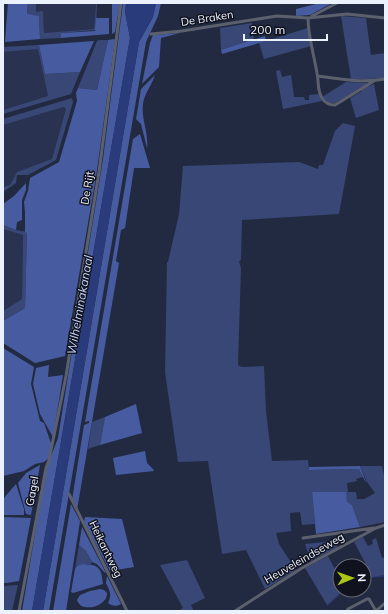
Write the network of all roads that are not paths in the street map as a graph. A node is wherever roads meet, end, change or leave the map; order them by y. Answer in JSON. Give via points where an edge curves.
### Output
{"nodes":[{"id":1,"x":121,"y":3,"type":"edge"},
{"id":2,"x":337,"y":3,"type":"edge"},
{"id":3,"x":309,"y":18,"type":"junction"},
{"id":4,"x":385,"y":18,"type":"edge"},
{"id":5,"x":151,"y":34,"type":"dead end"},
{"id":6,"x":318,"y":76,"type":"junction"},
{"id":7,"x":385,"y":79,"type":"edge"},
{"id":8,"x":374,"y":81,"type":"junction"},
{"id":9,"x":66,"y":376,"type":"joint"},
{"id":10,"x":69,"y":494,"type":"dead end"},
{"id":11,"x":385,"y":525,"type":"edge"},
{"id":12,"x":376,"y":528,"type":"junction"},
{"id":13,"x":303,"y":538,"type":"dead end"},
{"id":14,"x":385,"y":603,"type":"edge"},
{"id":15,"x":20,"y":611,"type":"edge"},
{"id":16,"x":127,"y":611,"type":"edge"},
{"id":17,"x":235,"y":611,"type":"edge"},
{"id":18,"x":346,"y":611,"type":"edge"},
{"id":19,"x":376,"y":611,"type":"edge"}],
"edges":[{"from":1,"to":9,"type":"street","name":"De Rijt","via":[[99,172]]},
{"from":2,"to":3,"type":"street"},
{"from":3,"to":4,"type":"street","name":"De Braken","via":[[347,14]]},
{"from":3,"to":5,"type":"street","name":"De Braken","via":[[277,16]]},
{"from":3,"to":6,"type":"street"},
{"from":6,"to":8,"type":"street"},
{"from":6,"to":8,"type":"street","via":[[320,94],[327,104],[334,105]]},
{"from":7,"to":8,"type":"street"},
{"from":9,"to":15,"type":"street","name":"Gagel"},
{"from":10,"to":16,"type":"street","name":"Heikantweg"},
{"from":11,"to":12,"type":"street","name":"Heuveleindseweg"},
{"from":12,"to":13,"type":"street"},
{"from":12,"to":17,"type":"street","name":"Heuveleindseweg","via":[[302,568]]},
{"from":14,"to":19,"type":"street"},
{"from":18,"to":19,"type":"street","via":[[369,599]]}]}
